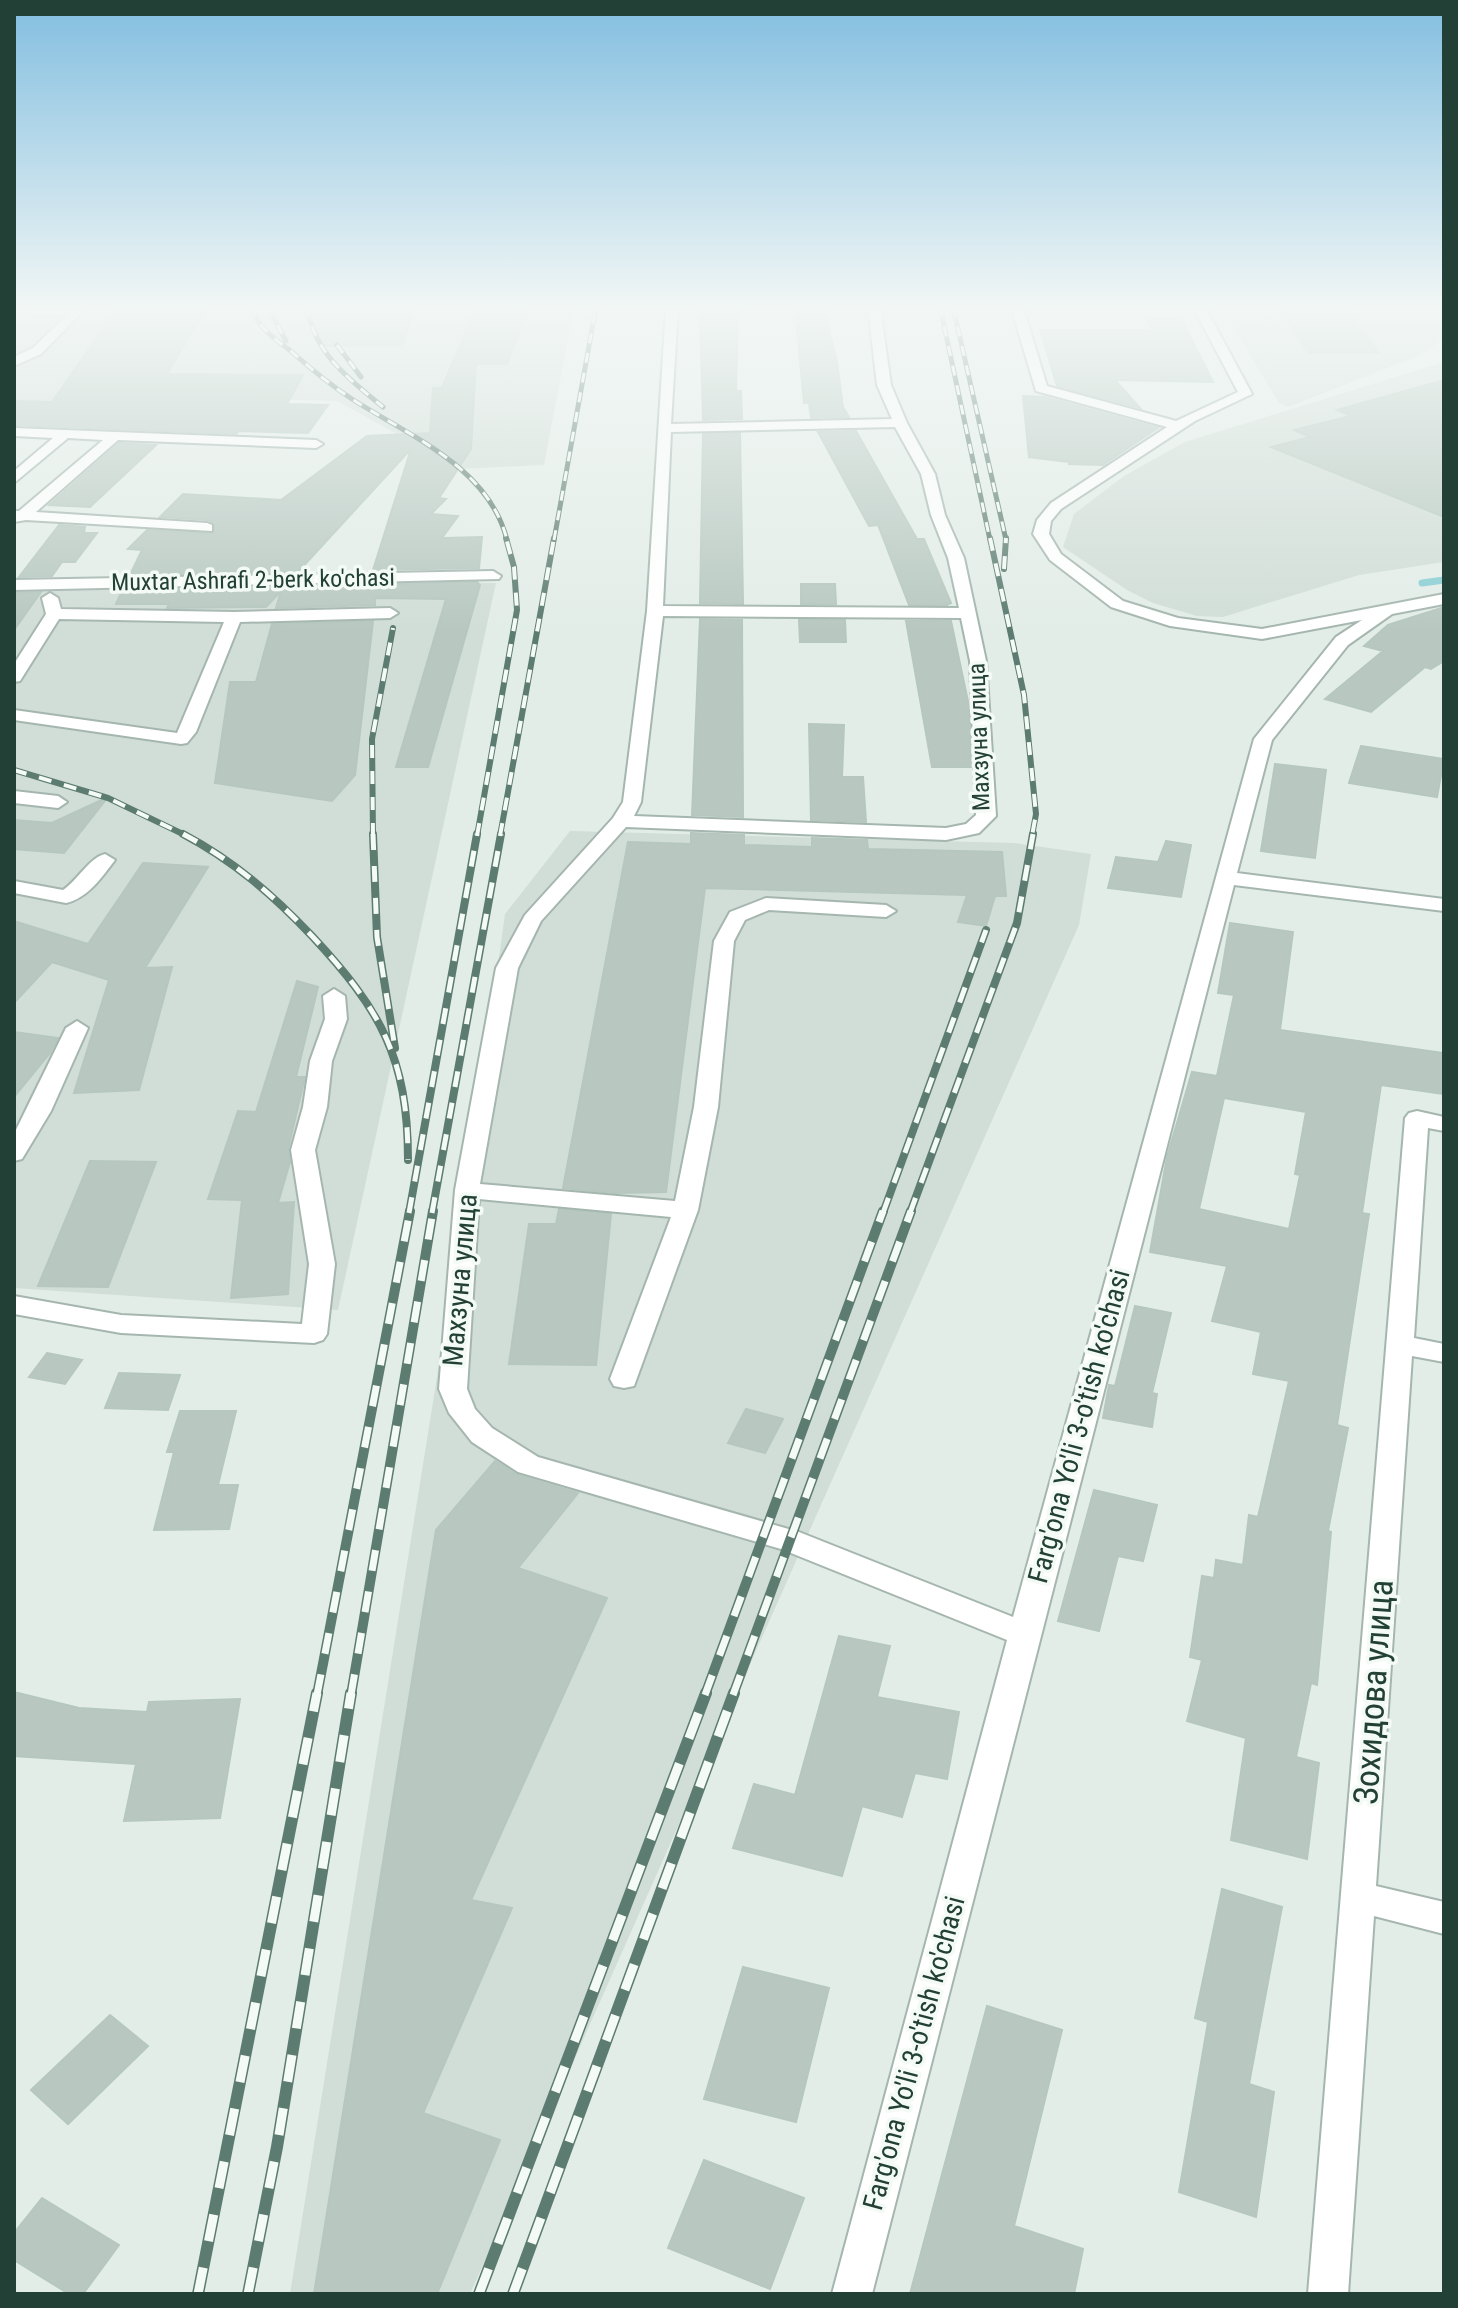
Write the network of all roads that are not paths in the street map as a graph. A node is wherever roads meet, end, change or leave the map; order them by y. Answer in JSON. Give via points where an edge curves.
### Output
{"nodes":[{"id":1,"x":667,"y":415,"type":"edge"},
{"id":2,"x":897,"y":415,"type":"edge"},
{"id":3,"x":1137,"y":415,"type":"edge"},
{"id":4,"x":1202,"y":415,"type":"edge"},
{"id":5,"x":900,"y":423,"type":"junction"},
{"id":6,"x":1178,"y":426,"type":"junction"},
{"id":7,"x":666,"y":428,"type":"junction"},
{"id":8,"x":14,"y":432,"type":"edge"},
{"id":9,"x":64,"y":435,"type":"junction"},
{"id":10,"x":114,"y":437,"type":"junction"},
{"id":11,"x":316,"y":444,"type":"dead end"},
{"id":12,"x":14,"y":479,"type":"edge"},
{"id":13,"x":18,"y":517,"type":"edge"},
{"id":14,"x":207,"y":528,"type":"dead end"},
{"id":15,"x":493,"y":576,"type":"dead end"},
{"id":16,"x":38,"y":583,"type":"junction"},
{"id":17,"x":14,"y":585,"type":"edge"},
{"id":18,"x":1444,"y":599,"type":"edge"},
{"id":19,"x":1391,"y":607,"type":"junction"},
{"id":20,"x":655,"y":611,"type":"junction"},
{"id":21,"x":390,"y":613,"type":"dead end"},
{"id":22,"x":968,"y":613,"type":"junction"},
{"id":23,"x":54,"y":614,"type":"junction"},
{"id":24,"x":234,"y":617,"type":"junction"},
{"id":25,"x":14,"y":677,"type":"edge"},
{"id":26,"x":14,"y":715,"type":"edge"},
{"id":27,"x":14,"y":797,"type":"edge"},
{"id":28,"x":58,"y":802,"type":"dead end"},
{"id":29,"x":621,"y":821,"type":"junction"},
{"id":30,"x":105,"y":860,"type":"dead end"},
{"id":31,"x":1225,"y":878,"type":"junction"},
{"id":32,"x":14,"y":887,"type":"edge"},
{"id":33,"x":1444,"y":905,"type":"edge"},
{"id":34,"x":886,"y":911,"type":"dead end"},
{"id":35,"x":334,"y":996,"type":"dead end"},
{"id":36,"x":77,"y":1028,"type":"dead end"},
{"id":37,"x":1444,"y":1124,"type":"edge"},
{"id":38,"x":14,"y":1154,"type":"edge"},
{"id":39,"x":467,"y":1190,"type":"junction"},
{"id":40,"x":686,"y":1210,"type":"junction"},
{"id":41,"x":14,"y":1305,"type":"edge"},
{"id":42,"x":1399,"y":1344,"type":"junction"},
{"id":43,"x":1444,"y":1353,"type":"edge"},
{"id":44,"x":624,"y":1379,"type":"dead end"},
{"id":45,"x":1024,"y":1634,"type":"junction"},
{"id":46,"x":1358,"y":1897,"type":"junction"},
{"id":47,"x":1444,"y":1918,"type":"edge"},
{"id":48,"x":852,"y":2294,"type":"edge"},
{"id":49,"x":1328,"y":2294,"type":"edge"}],
"edges":[{"from":1,"to":7,"type":"street","name":"Махзуна улица"},
{"from":2,"to":5,"type":"street","name":"Махзуна улица"},
{"from":3,"to":6,"type":"street"},
{"from":4,"to":6,"type":"street"},
{"from":5,"to":7,"type":"street"},
{"from":5,"to":22,"type":"street","name":"Махзуна улица","via":[[928,474]]},
{"from":6,"to":19,"type":"street","via":[[1056,506],[1041,534],[1055,557],[1117,604],[1176,623],[1262,634]]},
{"from":7,"to":20,"type":"street","name":"Махзуна улица"},
{"from":8,"to":9,"type":"street"},
{"from":9,"to":10,"type":"street"},
{"from":9,"to":12,"type":"street"},
{"from":10,"to":11,"type":"street"},
{"from":10,"to":13,"type":"street"},
{"from":13,"to":14,"type":"street"},
{"from":15,"to":16,"type":"street","name":"Muxtar Ashrafi 2-berk ko'chasi"},
{"from":16,"to":17,"type":"street","name":"Muxtar Ashrafi 2-berk ko'chasi"},
{"from":16,"to":23,"type":"street","via":[[52,601]]},
{"from":18,"to":19,"type":"street"},
{"from":19,"to":31,"type":"street","name":"Farg'ona Yo'li 3-o'tish ko'chasi","via":[[1342,641],[1263,739]]},
{"from":20,"to":22,"type":"street"},
{"from":20,"to":29,"type":"street","name":"Махзуна улица","via":[[632,802]]},
{"from":21,"to":24,"type":"street"},
{"from":22,"to":29,"type":"street","name":"Махзуна улица","via":[[978,661],[986,816],[976,826],[946,834]]},
{"from":23,"to":24,"type":"street"},
{"from":23,"to":25,"type":"street"},
{"from":24,"to":26,"type":"street","via":[[181,739]]},
{"from":27,"to":28,"type":"street"},
{"from":29,"to":39,"type":"street","name":"Махзуна улица","via":[[532,919],[507,968]]},
{"from":30,"to":32,"type":"street","via":[[66,897]]},
{"from":31,"to":33,"type":"street"},
{"from":31,"to":45,"type":"street","name":"Farg'ona Yo'li 3-o'tish ko'chasi"},
{"from":34,"to":40,"type":"street","via":[[766,904],[737,916],[724,941],[706,1107]]},
{"from":35,"to":41,"type":"street","via":[[336,1019],[321,1061],[303,1150],[322,1264],[314,1334],[121,1324]]},
{"from":36,"to":38,"type":"street"},
{"from":37,"to":42,"type":"street","name":"Зохидова улица","via":[[1417,1118]]},
{"from":39,"to":40,"type":"street"},
{"from":39,"to":45,"type":"street","name":"Махзуна улица","via":[[452,1376],[456,1401],[482,1435],[528,1465],[789,1540]]},
{"from":40,"to":44,"type":"street"},
{"from":42,"to":43,"type":"street"},
{"from":42,"to":46,"type":"street","name":"Зохидова улица"},
{"from":45,"to":48,"type":"street","name":"Farg'ona Yo'li 3-o'tish ko'chasi"},
{"from":46,"to":47,"type":"street"},
{"from":46,"to":49,"type":"street","name":"Зохидова улица"}]}
